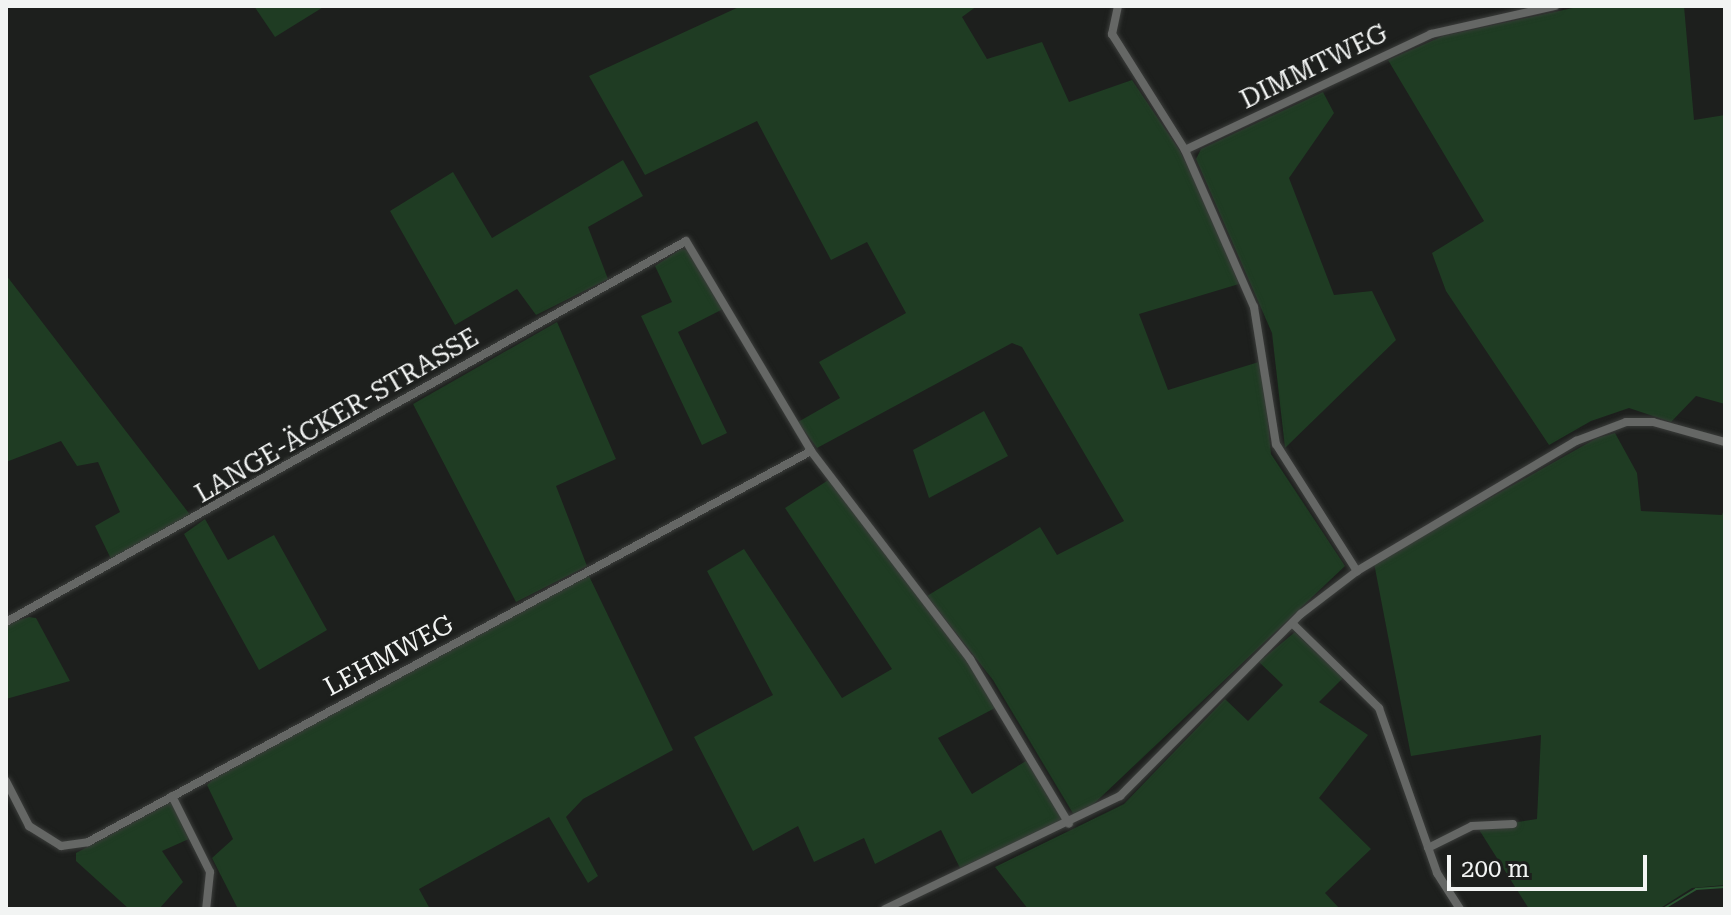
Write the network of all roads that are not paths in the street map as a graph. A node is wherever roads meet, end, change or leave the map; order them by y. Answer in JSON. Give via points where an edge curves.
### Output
{"nodes":[{"id":1,"x":1118,"y":6,"type":"edge"},
{"id":2,"x":1555,"y":6,"type":"edge"},
{"id":3,"x":1185,"y":150,"type":"junction"},
{"id":4,"x":1725,"y":442,"type":"edge"},
{"id":5,"x":811,"y":451,"type":"junction"},
{"id":6,"x":1357,"y":571,"type":"junction"},
{"id":7,"x":6,"y":622,"type":"edge"},
{"id":8,"x":1294,"y":625,"type":"junction"},
{"id":9,"x":6,"y":781,"type":"edge"},
{"id":10,"x":172,"y":796,"type":"junction"},
{"id":11,"x":1069,"y":824,"type":"junction"},
{"id":12,"x":1513,"y":824,"type":"dead end"},
{"id":13,"x":1428,"y":848,"type":"junction"},
{"id":14,"x":206,"y":909,"type":"edge"},
{"id":15,"x":885,"y":909,"type":"edge"},
{"id":16,"x":1460,"y":909,"type":"edge"}],
"edges":[{"from":1,"to":3,"type":"street","via":[[1112,34]]},
{"from":2,"to":3,"type":"street","name":"DIMMTWEG","via":[[1431,34]]},
{"from":3,"to":6,"type":"street","via":[[1254,307],[1276,444]]},
{"from":4,"to":6,"type":"street","via":[[1653,422],[1596,430]]},
{"from":5,"to":7,"type":"street","name":"LANGE-ÄCKER-STRASSE","via":[[686,241]]},
{"from":5,"to":10,"type":"street","name":"LEHMWEG"},
{"from":5,"to":11,"type":"street","via":[[970,659]]},
{"from":6,"to":8,"type":"street"},
{"from":8,"to":11,"type":"street","via":[[1120,796]]},
{"from":8,"to":13,"type":"street","via":[[1379,708]]},
{"from":9,"to":10,"type":"street","name":"LEHMWEG","via":[[25,821],[68,847]]},
{"from":10,"to":14,"type":"street","via":[[210,872]]},
{"from":11,"to":15,"type":"street"},
{"from":12,"to":13,"type":"street","via":[[1472,826]]},
{"from":13,"to":16,"type":"street"}]}
